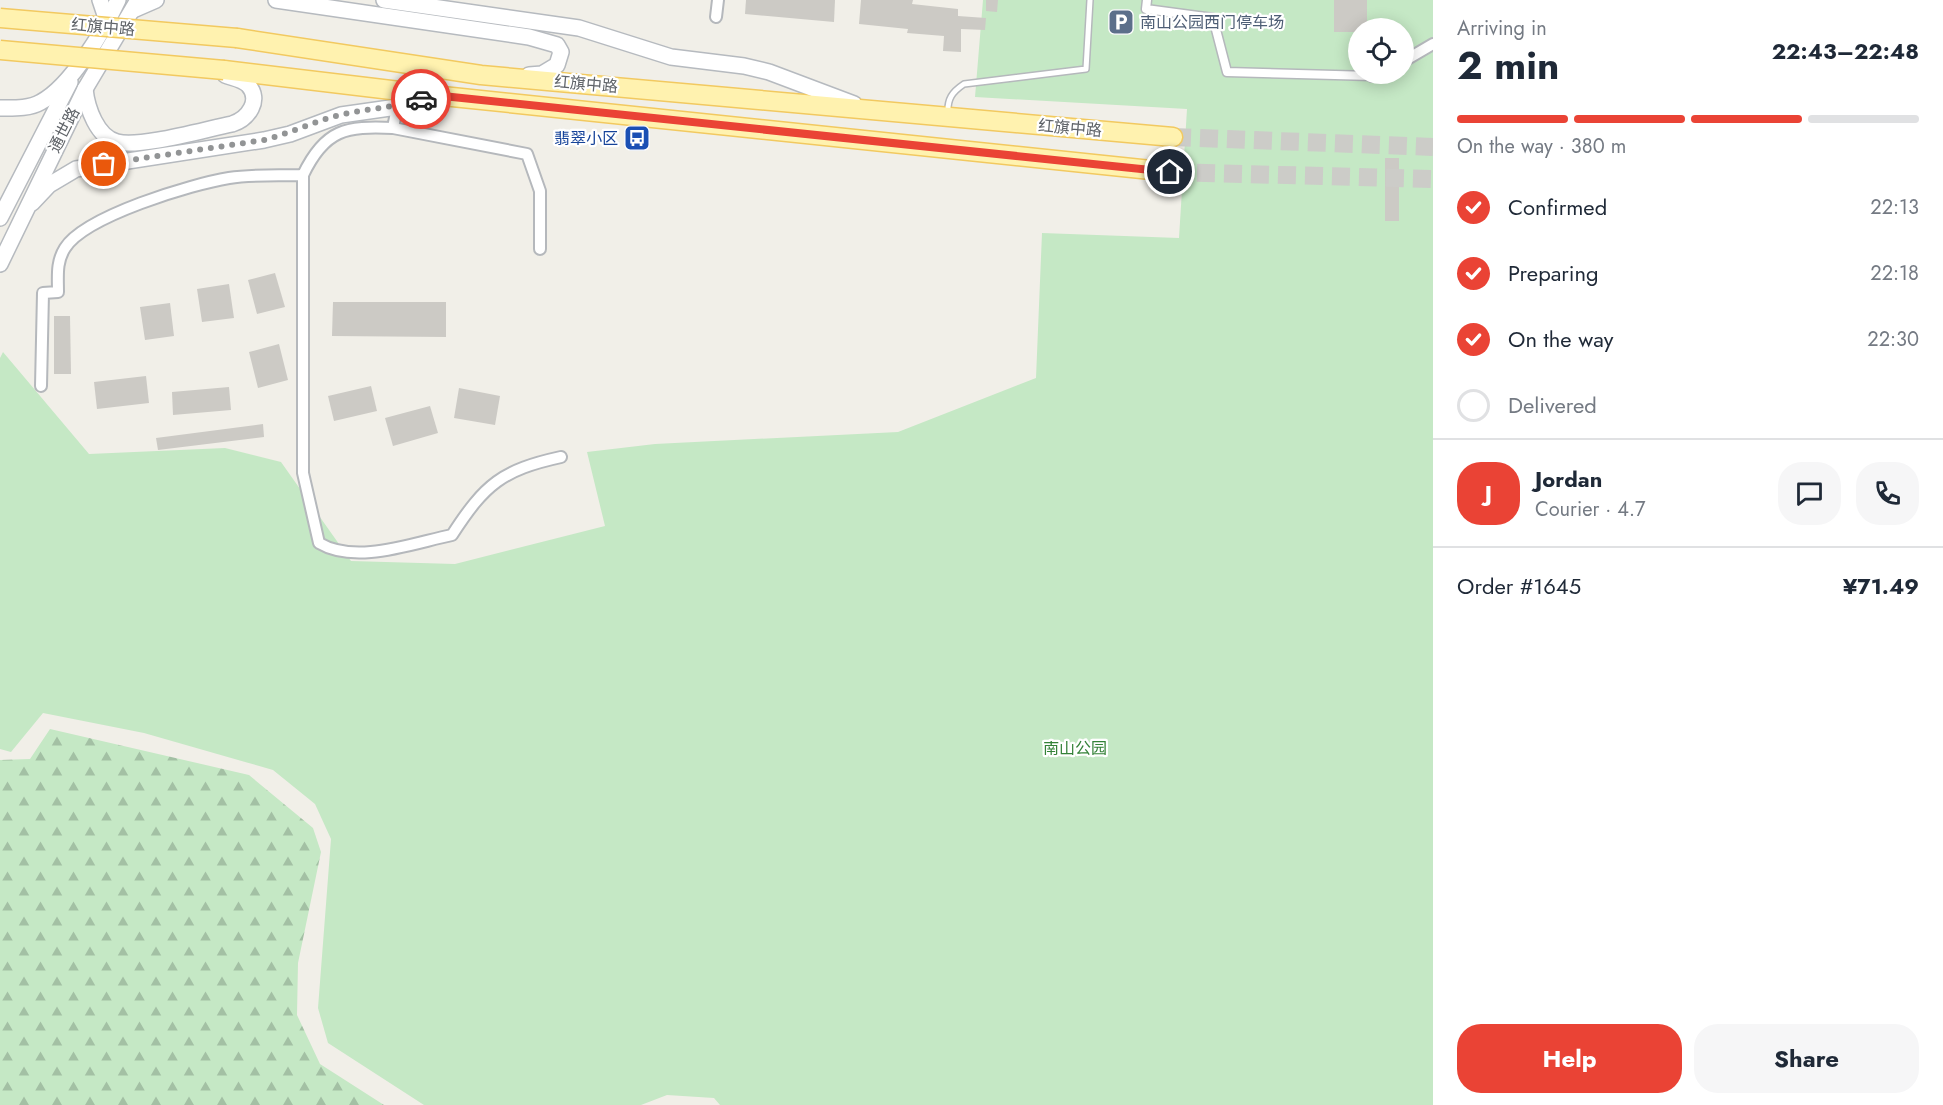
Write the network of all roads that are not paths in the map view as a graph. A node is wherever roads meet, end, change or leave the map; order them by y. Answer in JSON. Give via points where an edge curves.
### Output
{"nodes":[{"id":1,"x":100,"y":0,"type":"edge"},
{"id":2,"x":118,"y":0,"type":"edge"},
{"id":3,"x":156,"y":0,"type":"edge"},
{"id":4,"x":276,"y":0,"type":"edge"},
{"id":5,"x":384,"y":0,"type":"edge"},
{"id":6,"x":718,"y":0,"type":"edge"},
{"id":7,"x":1090,"y":0,"type":"edge"},
{"id":8,"x":1147,"y":0,"type":"edge"},
{"id":9,"x":135,"y":5,"type":"edge"},
{"id":10,"x":716,"y":17,"type":"dead end"},
{"id":11,"x":0,"y":18,"type":"edge"},
{"id":12,"x":104,"y":30,"type":"junction"},
{"id":13,"x":1433,"y":45,"type":"edge"},
{"id":14,"x":0,"y":50,"type":"edge"},
{"id":15,"x":1414,"y":55,"type":"edge"},
{"id":16,"x":77,"y":68,"type":"junction"},
{"id":17,"x":205,"y":68,"type":"junction"},
{"id":18,"x":1348,"y":74,"type":"edge"},
{"id":19,"x":481,"y":75,"type":"junction"},
{"id":20,"x":85,"y":89,"type":"junction"},
{"id":21,"x":433,"y":95,"type":"junction"},
{"id":22,"x":397,"y":107,"type":"junction"},
{"id":23,"x":0,"y":108,"type":"edge"},
{"id":24,"x":871,"y":111,"type":"junction"},
{"id":25,"x":948,"y":118,"type":"junction"},
{"id":26,"x":393,"y":128,"type":"junction"},
{"id":27,"x":1173,"y":137,"type":"tunnel mouth"},
{"id":28,"x":1170,"y":172,"type":"tunnel mouth"},
{"id":29,"x":303,"y":175,"type":"junction"},
{"id":30,"x":32,"y":203,"type":"junction"},
{"id":31,"x":0,"y":218,"type":"edge"},
{"id":32,"x":540,"y":249,"type":"dead end"},
{"id":33,"x":0,"y":264,"type":"edge"},
{"id":34,"x":41,"y":386,"type":"dead end"},
{"id":35,"x":561,"y":457,"type":"dead end"}],
"edges":[{"from":1,"to":12,"type":"main road"},
{"from":2,"to":12,"type":"main road"},
{"from":3,"to":9,"type":"main road"},
{"from":4,"to":19,"type":"main road","via":[[529,37],[553,43],[561,50],[557,65],[542,74]]},
{"from":5,"to":24,"type":"main road","via":[[579,28],[670,57],[769,72]]},
{"from":6,"to":10,"type":"street"},
{"from":7,"to":25,"type":"lane","via":[[1086,69],[964,84],[952,92]]},
{"from":8,"to":18,"type":"street","via":[[1146,9],[1213,18],[1227,72]]},
{"from":9,"to":20,"type":"main road","name":"通世路"},
{"from":11,"to":19,"type":"main road","name":"红旗中路","bridge":true,"via":[[237,38]]},
{"from":12,"to":16,"type":"main road"},
{"from":13,"to":15,"type":"street"},
{"from":14,"to":17,"type":"main road","name":"红旗中路","bridge":true},
{"from":16,"to":23,"type":"main road","via":[[39,103]]},
{"from":16,"to":31,"type":"main road","name":"通世路"},
{"from":17,"to":20,"type":"main road","via":[[248,85],[253,101],[247,117],[232,124],[139,142],[118,142],[99,128]]},
{"from":17,"to":21,"type":"main road","name":"红旗中路","bridge":true},
{"from":19,"to":24,"type":"main road","name":"红旗中路"},
{"from":20,"to":30,"type":"main road","name":"通世路","via":[[45,167]]},
{"from":21,"to":22,"type":"main road"},
{"from":21,"to":28,"type":"main road","name":"红旗中路"},
{"from":22,"to":26,"type":"street"},
{"from":22,"to":30,"type":"main road","via":[[341,115],[264,140],[76,169],[59,177]]},
{"from":24,"to":25,"type":"main road","name":"红旗中路"},
{"from":25,"to":27,"type":"main road","name":"红旗中路"},
{"from":26,"to":29,"type":"street","via":[[361,127],[338,132],[325,143]]},
{"from":26,"to":32,"type":"street","via":[[527,154],[540,192]]},
{"from":29,"to":34,"type":"street","via":[[246,176],[212,182],[107,216],[85,230],[66,246],[58,263],[58,292],[43,293]]},
{"from":29,"to":35,"type":"street","via":[[303,473],[319,543],[331,550],[370,552],[452,535],[470,507],[503,476]]},
{"from":30,"to":33,"type":"main road","name":"通世路"}]}
